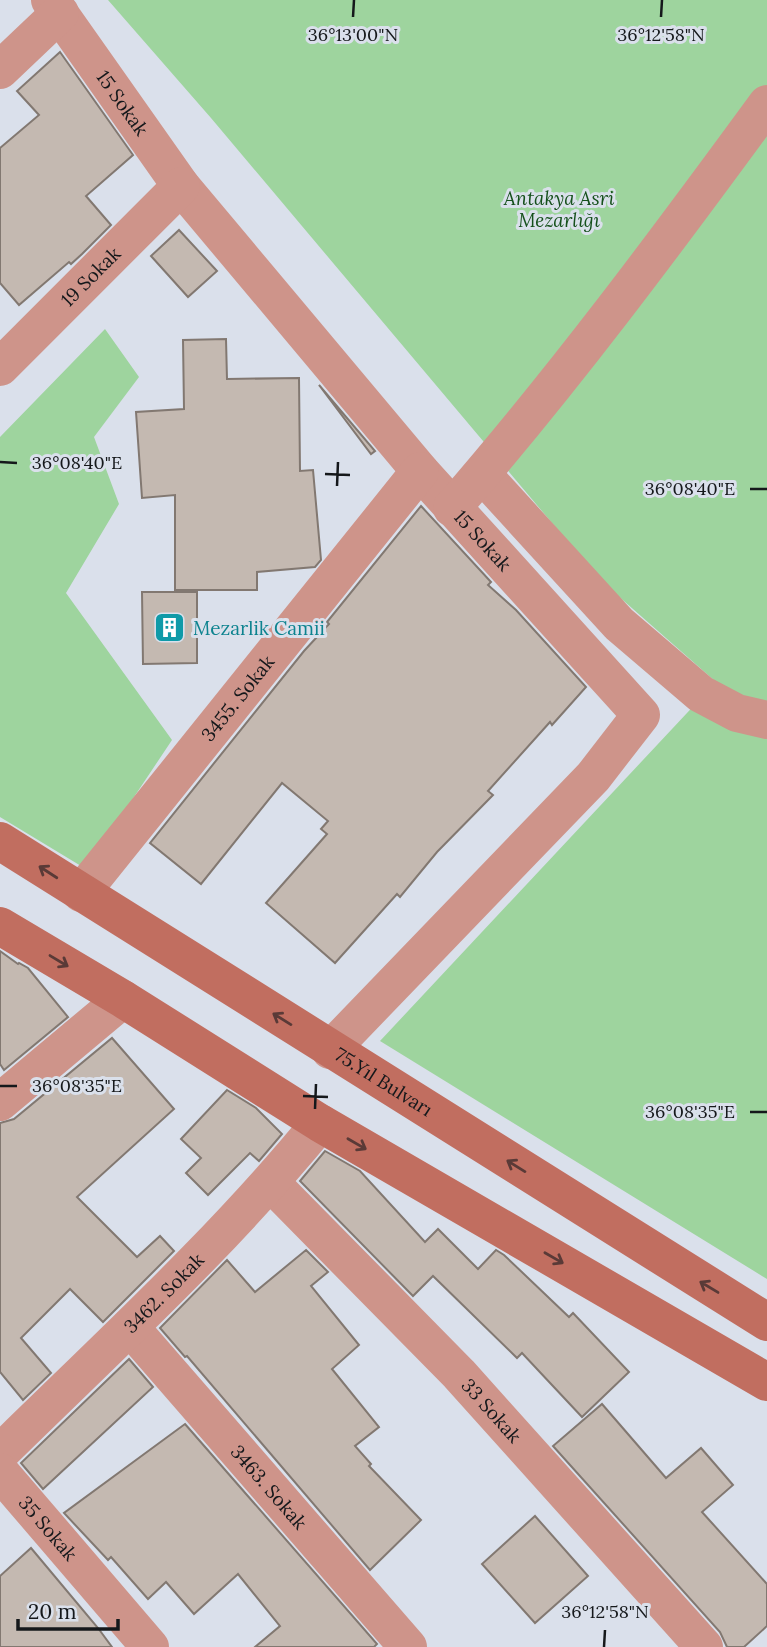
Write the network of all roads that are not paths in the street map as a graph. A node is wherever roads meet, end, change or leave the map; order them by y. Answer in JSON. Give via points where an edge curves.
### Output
{"nodes":[{"id":1,"x":55,"y":7,"type":"edge"},
{"id":2,"x":0,"y":70,"type":"edge"},
{"id":3,"x":767,"y":104,"type":"edge"},
{"id":4,"x":181,"y":186,"type":"junction"},
{"id":5,"x":0,"y":367,"type":"edge"},
{"id":6,"x":420,"y":471,"type":"junction"},
{"id":7,"x":482,"y":474,"type":"junction"},
{"id":8,"x":452,"y":508,"type":"junction"},
{"id":9,"x":767,"y":720,"type":"edge"},
{"id":10,"x":0,"y":841,"type":"edge"},
{"id":11,"x":81,"y":893,"type":"junction"},
{"id":12,"x":0,"y":926,"type":"edge"},
{"id":13,"x":123,"y":999,"type":"junction"},
{"id":14,"x":330,"y":1050,"type":"junction"},
{"id":15,"x":0,"y":1102,"type":"edge"},
{"id":16,"x":320,"y":1123,"type":"junction"},
{"id":17,"x":271,"y":1183,"type":"junction"},
{"id":18,"x":767,"y":1322,"type":"edge"},
{"id":19,"x":130,"y":1327,"type":"junction"},
{"id":20,"x":767,"y":1382,"type":"edge"},
{"id":21,"x":0,"y":1453,"type":"edge"},
{"id":22,"x":0,"y":1472,"type":"edge"},
{"id":23,"x":150,"y":1647,"type":"edge"},
{"id":24,"x":408,"y":1647,"type":"edge"},
{"id":25,"x":704,"y":1647,"type":"edge"}],
"edges":[{"from":1,"to":2,"type":"street"},
{"from":1,"to":4,"type":"street","name":"15 Sokak"},
{"from":3,"to":7,"type":"street"},
{"from":4,"to":5,"type":"street","name":"19 Sokak"},
{"from":4,"to":6,"type":"street","name":"15 Sokak"},
{"from":6,"to":8,"type":"street","name":"15 Sokak"},
{"from":6,"to":11,"type":"street","name":"3455. Sokak"},
{"from":7,"to":8,"type":"street"},
{"from":7,"to":9,"type":"street","via":[[620,624],[691,686],[737,713]]},
{"from":8,"to":14,"type":"street","name":"15 Sokak","via":[[641,715],[593,777]]},
{"from":11,"to":10,"type":"main road","name":"75.Yıl Bulvarı","one_way":true},
{"from":14,"to":11,"type":"main road","name":"75.Yıl Bulvarı","one_way":true},
{"from":12,"to":13,"type":"main road","one_way":true},
{"from":13,"to":15,"type":"street"},
{"from":13,"to":16,"type":"main road"},
{"from":18,"to":14,"type":"main road","name":"75.Yıl Bulvarı","one_way":true},
{"from":16,"to":17,"type":"street","name":"3462. Sokak"},
{"from":16,"to":20,"type":"main road","one_way":true},
{"from":17,"to":19,"type":"street","name":"3462. Sokak"},
{"from":17,"to":25,"type":"street","name":"33 Sokak","via":[[459,1374]]},
{"from":19,"to":21,"type":"street","name":"3462. Sokak"},
{"from":19,"to":24,"type":"street","name":"3463. Sokak"},
{"from":22,"to":23,"type":"street","name":"35 Sokak"}]}
